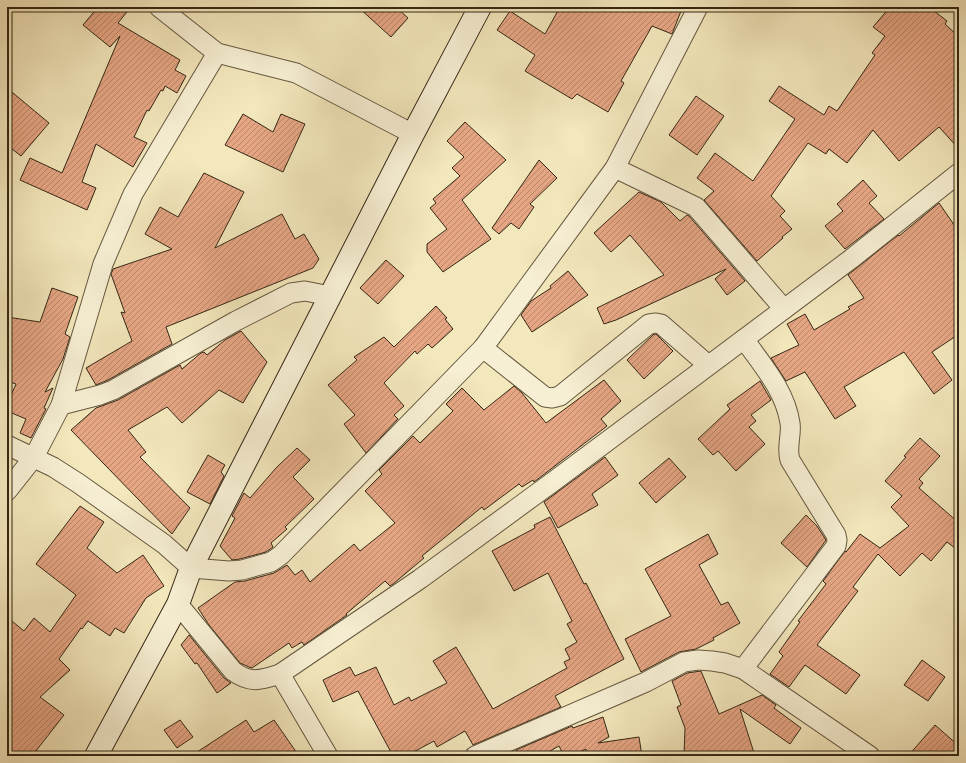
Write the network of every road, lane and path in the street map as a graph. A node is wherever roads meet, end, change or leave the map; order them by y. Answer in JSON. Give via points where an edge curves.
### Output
{"nodes":[{"id":1,"x":159,"y":7,"type":"edge"},
{"id":2,"x":480,"y":7,"type":"edge"},
{"id":3,"x":698,"y":7,"type":"edge"},
{"id":4,"x":216,"y":53,"type":"junction"},
{"id":5,"x":413,"y":134,"type":"junction"},
{"id":6,"x":615,"y":168,"type":"junction"},
{"id":7,"x":959,"y":173,"type":"edge"},
{"id":8,"x":330,"y":296,"type":"junction"},
{"id":9,"x":784,"y":309,"type":"junction"},
{"id":10,"x":744,"y":339,"type":"junction"},
{"id":11,"x":483,"y":348,"type":"junction"},
{"id":12,"x":708,"y":365,"type":"junction"},
{"id":13,"x":61,"y":405,"type":"junction"},
{"id":14,"x":7,"y":445,"type":"edge"},
{"id":15,"x":34,"y":457,"type":"junction"},
{"id":16,"x":7,"y":491,"type":"edge"},
{"id":17,"x":191,"y":568,"type":"junction"},
{"id":18,"x":178,"y":604,"type":"junction"},
{"id":19,"x":743,"y":669,"type":"junction"},
{"id":20,"x":280,"y":674,"type":"junction"},
{"id":21,"x":96,"y":756,"type":"edge"},
{"id":22,"x":328,"y":756,"type":"edge"},
{"id":23,"x":475,"y":756,"type":"edge"},
{"id":24,"x":867,"y":756,"type":"edge"}],
"edges":[{"from":1,"to":4,"type":"street"},
{"from":2,"to":5,"type":"main road"},
{"from":3,"to":6,"type":"street"},
{"from":4,"to":5,"type":"street","via":[[296,74]]},
{"from":4,"to":13,"type":"street","via":[[133,194],[103,264]]},
{"from":5,"to":8,"type":"main road"},
{"from":6,"to":9,"type":"street","via":[[696,207]]},
{"from":6,"to":11,"type":"street"},
{"from":7,"to":9,"type":"street"},
{"from":8,"to":13,"type":"street","via":[[305,291],[291,293],[113,390],[100,396]]},
{"from":8,"to":17,"type":"main road"},
{"from":9,"to":10,"type":"street"},
{"from":10,"to":12,"type":"street"},
{"from":10,"to":19,"type":"street","via":[[784,399],[790,425],[790,460],[837,540],[836,546]]},
{"from":11,"to":12,"type":"street","via":[[544,396],[552,398],[560,396],[649,324],[661,324]]},
{"from":11,"to":17,"type":"street","via":[[281,555],[271,562],[242,570]]},
{"from":12,"to":20,"type":"street","via":[[420,579]]},
{"from":13,"to":15,"type":"street"},
{"from":14,"to":15,"type":"street"},
{"from":15,"to":16,"type":"street"},
{"from":15,"to":17,"type":"street","via":[[78,483],[158,539]]},
{"from":17,"to":18,"type":"main road"},
{"from":18,"to":20,"type":"street","via":[[240,677],[250,680]]},
{"from":18,"to":21,"type":"main road"},
{"from":19,"to":23,"type":"street","via":[[712,661],[684,662],[646,682]]},
{"from":19,"to":24,"type":"street"},
{"from":20,"to":22,"type":"street"}]}
